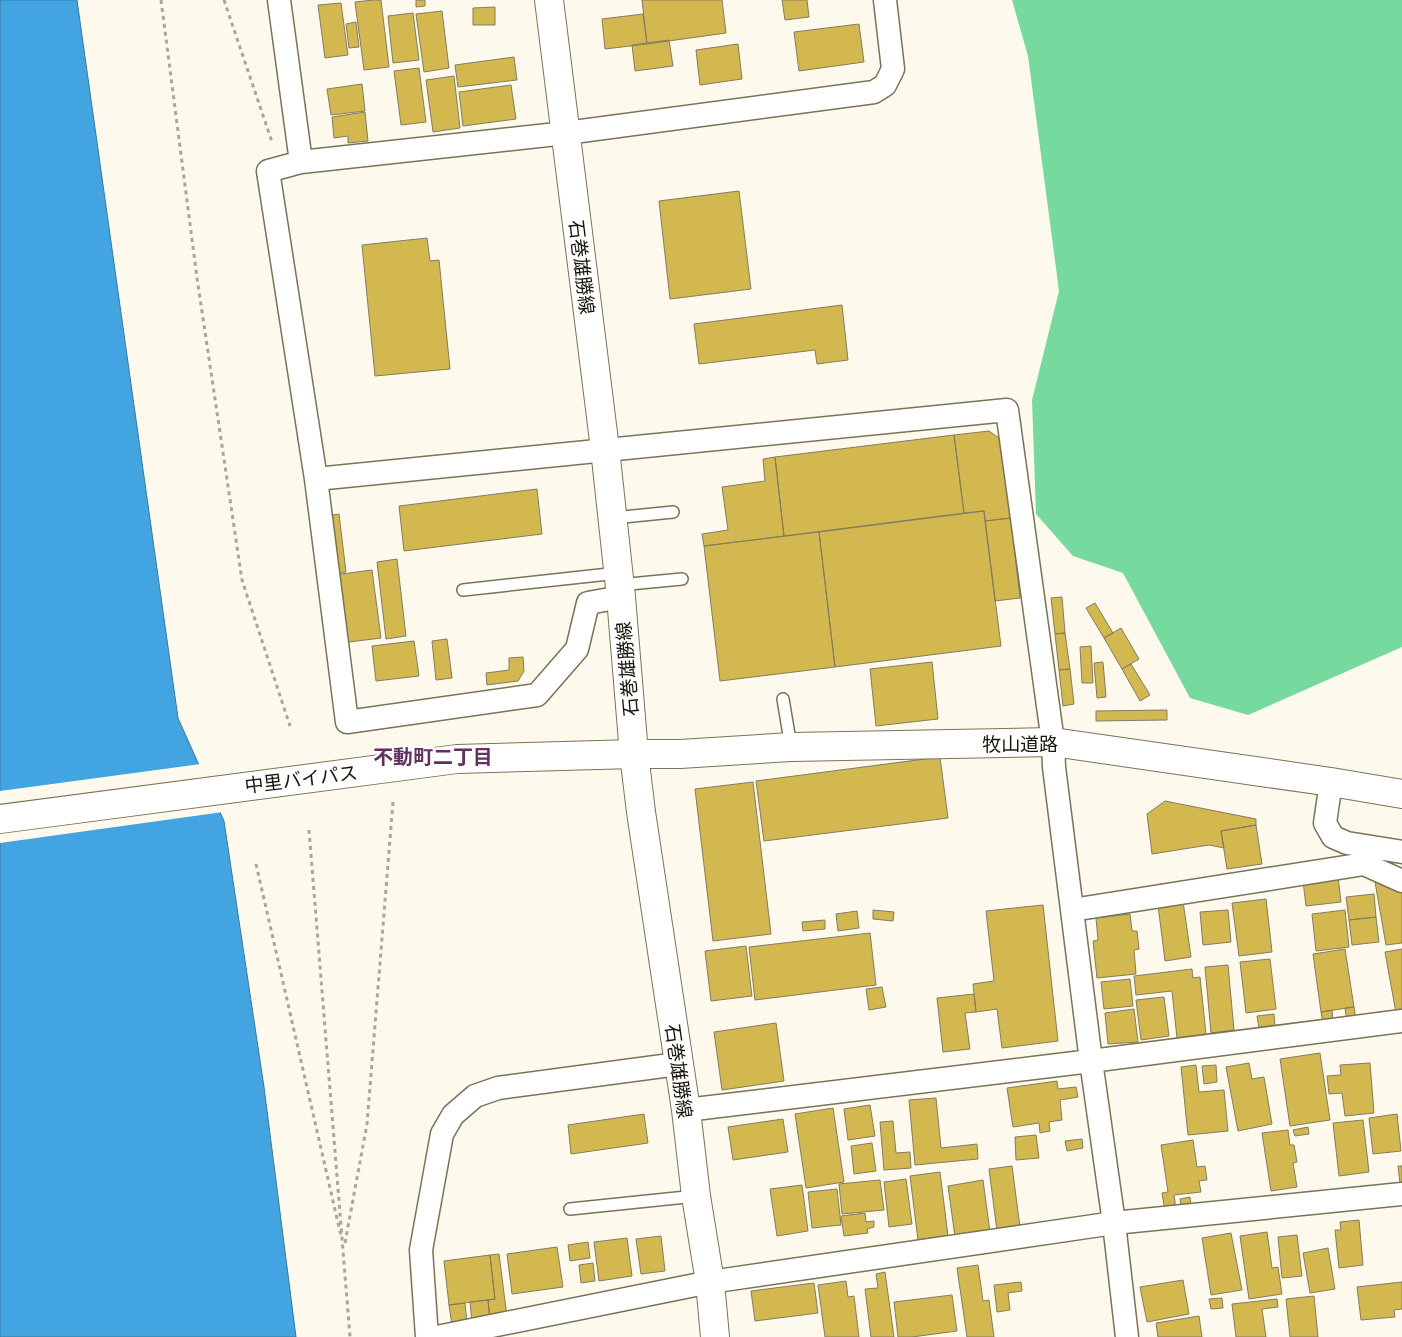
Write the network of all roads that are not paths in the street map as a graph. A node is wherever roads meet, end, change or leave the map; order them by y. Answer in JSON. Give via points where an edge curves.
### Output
{"nodes":[{"id":1,"x":279,"y":0,"type":"edge"},
{"id":2,"x":549,"y":0,"type":"edge"},
{"id":3,"x":885,"y":0,"type":"edge"},
{"id":4,"x":566,"y":133,"type":"junction"},
{"id":5,"x":291,"y":165,"type":"junction"},
{"id":6,"x":605,"y":449,"type":"junction"},
{"id":7,"x":316,"y":479,"type":"junction"},
{"id":8,"x":673,"y":512,"type":"dead end"},
{"id":9,"x":612,"y":518,"type":"junction"},
{"id":10,"x":682,"y":580,"type":"dead end"},
{"id":11,"x":620,"y":585,"type":"junction"},
{"id":12,"x":462,"y":590,"type":"dead end"},
{"id":13,"x":783,"y":699,"type":"dead end"},
{"id":14,"x":1053,"y":742,"type":"junction"},
{"id":15,"x":791,"y":747,"type":"junction"},
{"id":16,"x":634,"y":754,"type":"junction"},
{"id":17,"x":1331,"y":782,"type":"junction"},
{"id":18,"x":1402,"y":794,"type":"edge"},
{"id":19,"x":0,"y":819,"type":"edge"},
{"id":20,"x":1402,"y":852,"type":"edge"},
{"id":21,"x":1402,"y":881,"type":"edge"},
{"id":22,"x":1072,"y":910,"type":"junction"},
{"id":23,"x":1402,"y":1020,"type":"edge"},
{"id":24,"x":1091,"y":1061,"type":"junction"},
{"id":25,"x":678,"y":1064,"type":"junction"},
{"id":26,"x":686,"y":1110,"type":"junction"},
{"id":27,"x":1402,"y":1194,"type":"edge"},
{"id":28,"x":696,"y":1196,"type":"junction"},
{"id":29,"x":570,"y":1209,"type":"dead end"},
{"id":30,"x":1114,"y":1223,"type":"junction"},
{"id":31,"x":710,"y":1282,"type":"junction"},
{"id":32,"x":427,"y":1337,"type":"edge"},
{"id":33,"x":437,"y":1337,"type":"edge"},
{"id":34,"x":715,"y":1337,"type":"edge"},
{"id":35,"x":1127,"y":1337,"type":"edge"}],
"edges":[{"from":1,"to":5,"type":"street"},
{"from":2,"to":4,"type":"street","name":"石巻雄勝線"},
{"from":3,"to":4,"type":"street","via":[[892,69],[885,85],[874,92]]},
{"from":4,"to":5,"type":"street"},
{"from":4,"to":6,"type":"street","name":"石巻雄勝線"},
{"from":5,"to":7,"type":"street","via":[[268,171]]},
{"from":6,"to":7,"type":"street"},
{"from":6,"to":9,"type":"street","name":"石巻雄勝線"},
{"from":6,"to":14,"type":"street","via":[[1007,410]]},
{"from":7,"to":11,"type":"street","via":[[348,722],[537,695],[578,649],[588,603]]},
{"from":8,"to":9,"type":"lane"},
{"from":9,"to":11,"type":"street","name":"石巻雄勝線"},
{"from":10,"to":11,"type":"lane"},
{"from":11,"to":12,"type":"lane"},
{"from":11,"to":16,"type":"street","name":"石巻雄勝線"},
{"from":13,"to":15,"type":"lane"},
{"from":14,"to":15,"type":"street","name":"牧山道路"},
{"from":14,"to":17,"type":"street","name":"牧山道路"},
{"from":14,"to":22,"type":"street"},
{"from":15,"to":16,"type":"street","name":"牧山道路"},
{"from":16,"to":19,"type":"street","name":"中里バイパス","via":[[457,759]]},
{"from":16,"to":25,"type":"street","name":"石巻雄勝線"},
{"from":17,"to":18,"type":"street","name":"牧山道路"},
{"from":17,"to":20,"type":"street","via":[[1325,823],[1333,837],[1346,843]]},
{"from":21,"to":22,"type":"street","via":[[1364,864]]},
{"from":22,"to":24,"type":"street"},
{"from":23,"to":24,"type":"street"},
{"from":24,"to":26,"type":"street"},
{"from":24,"to":30,"type":"street"},
{"from":25,"to":26,"type":"street","name":"石巻雄勝線"},
{"from":25,"to":32,"type":"street","via":[[498,1088],[475,1096],[453,1115],[442,1134],[420,1250]]},
{"from":26,"to":28,"type":"street","name":"石巻雄勝線"},
{"from":27,"to":30,"type":"street"},
{"from":28,"to":29,"type":"lane"},
{"from":28,"to":31,"type":"street","name":"石巻雄勝線"},
{"from":30,"to":31,"type":"street"},
{"from":30,"to":35,"type":"street"},
{"from":31,"to":33,"type":"street"},
{"from":31,"to":34,"type":"street","name":"石巻雄勝線"}]}
